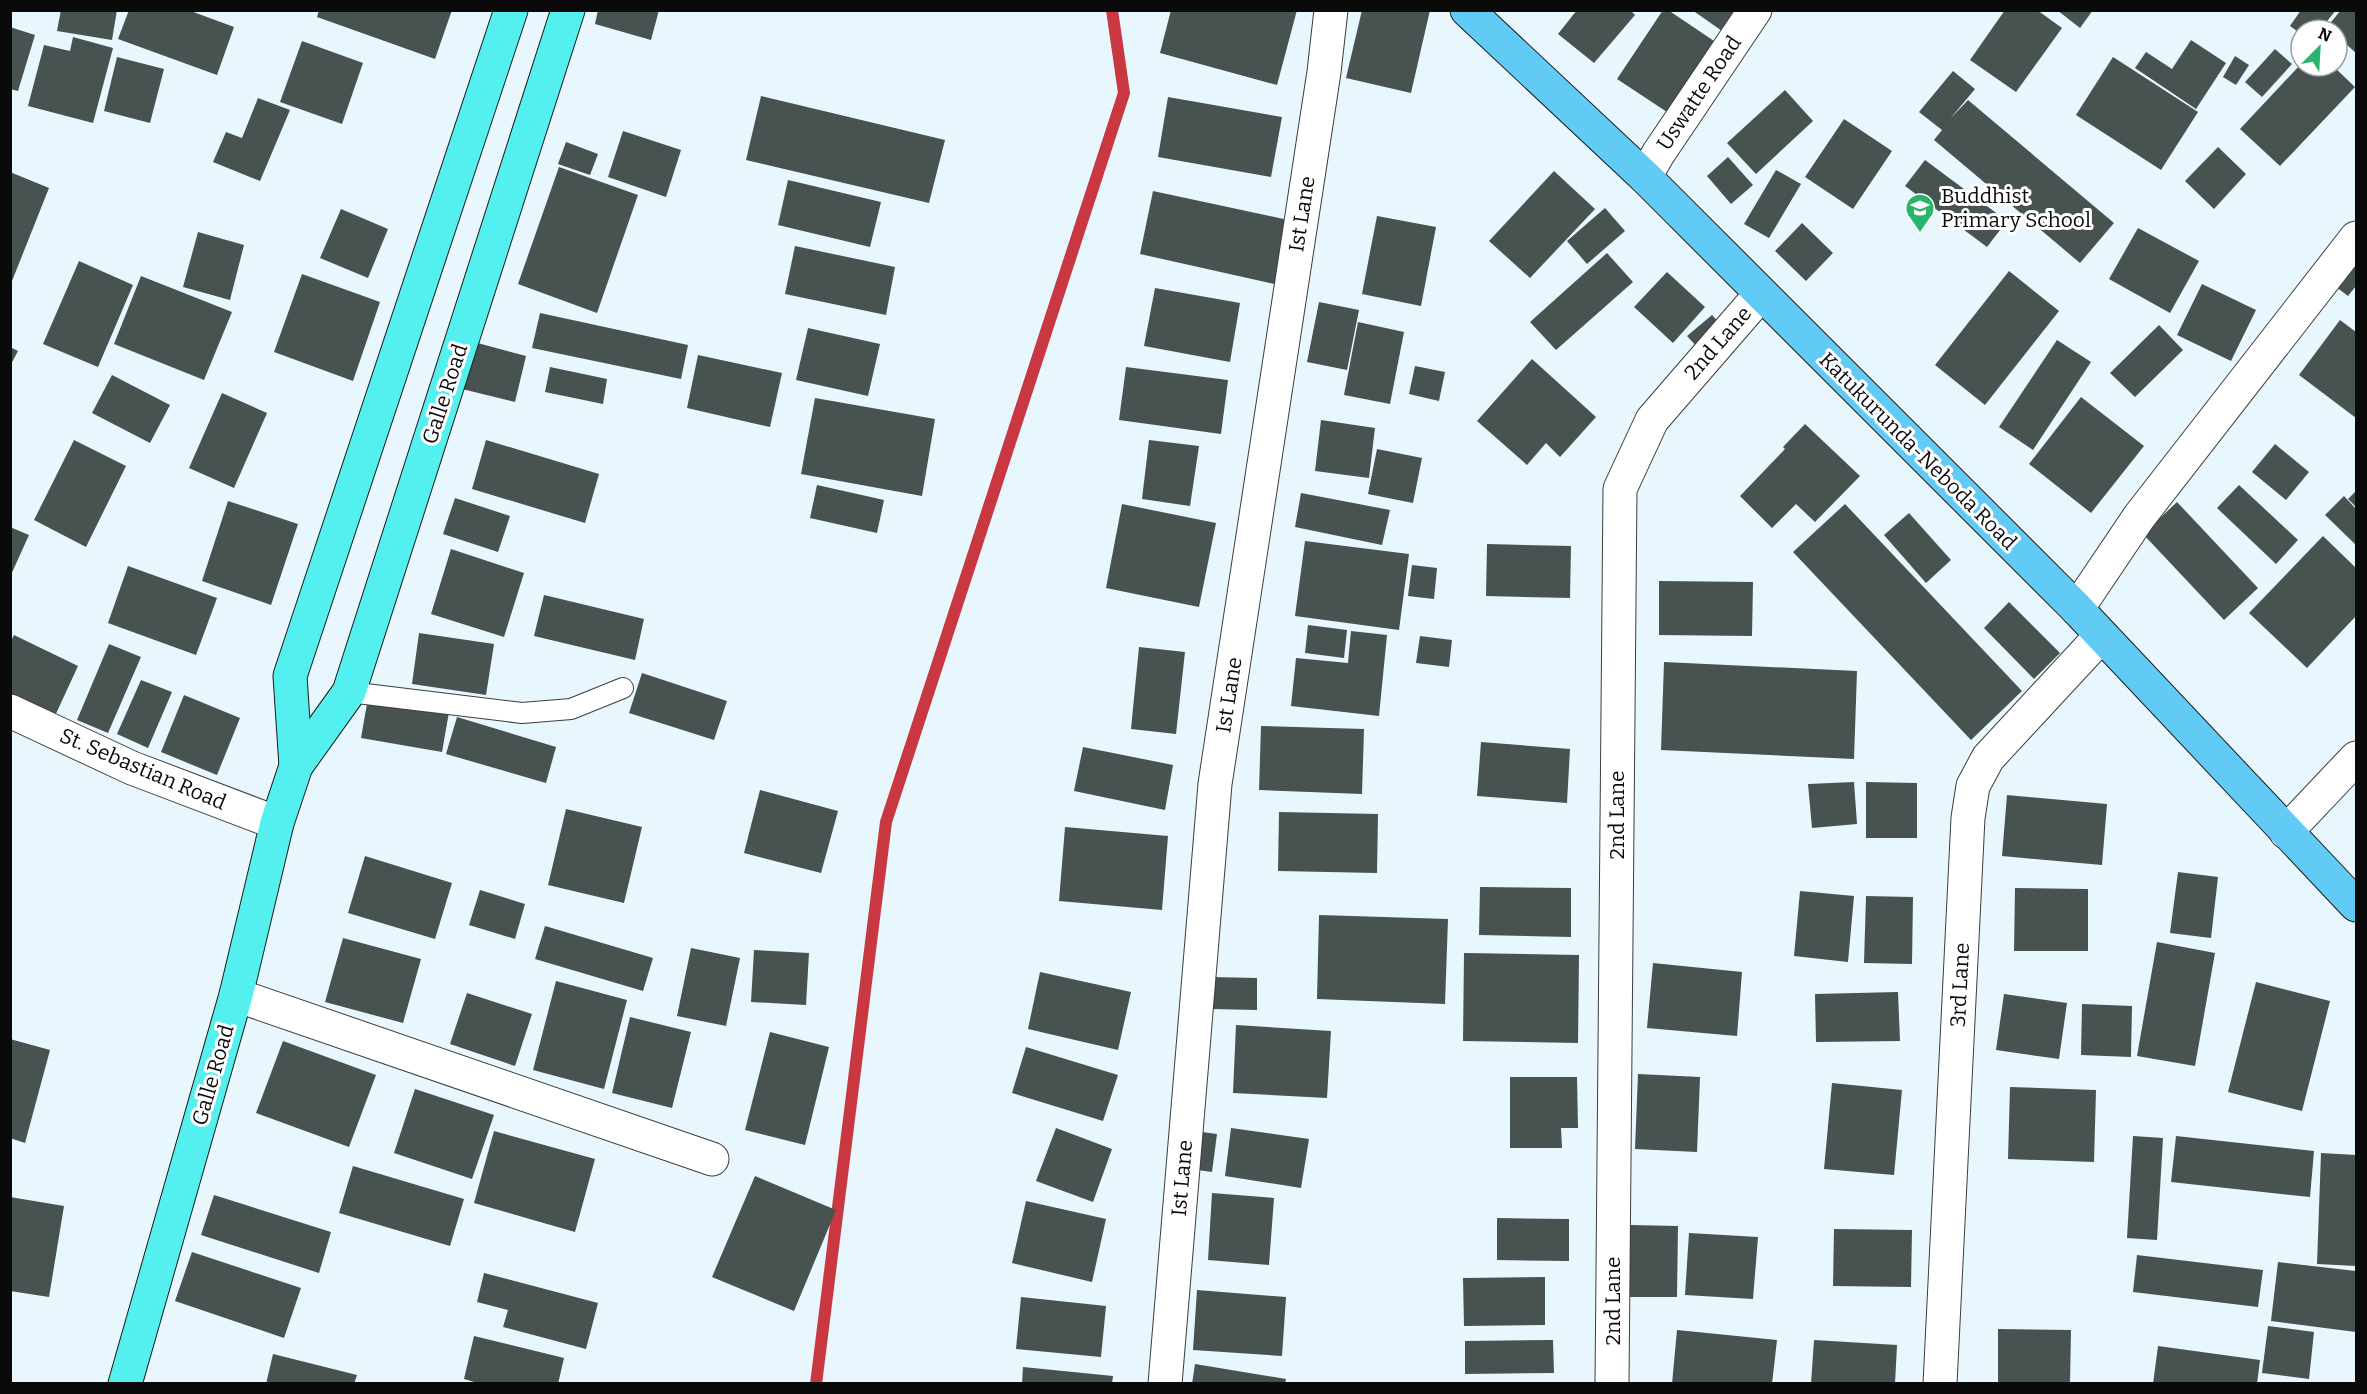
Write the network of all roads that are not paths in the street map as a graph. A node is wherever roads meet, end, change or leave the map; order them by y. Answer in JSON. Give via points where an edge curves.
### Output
{"nodes":[{"id":1,"x":511,"y":10,"type":"edge"},
{"id":2,"x":568,"y":10,"type":"edge"},
{"id":3,"x":1331,"y":10,"type":"edge"},
{"id":4,"x":1467,"y":10,"type":"edge"},
{"id":5,"x":1755,"y":10,"type":"edge"},
{"id":6,"x":1645,"y":177,"type":"junction"},
{"id":7,"x":2356,"y":238,"type":"edge"},
{"id":8,"x":1761,"y":294,"type":"junction"},
{"id":9,"x":2077,"y":609,"type":"junction"},
{"id":10,"x":2102,"y":636,"type":"junction"},
{"id":11,"x":623,"y":688,"type":"dead end"},
{"id":12,"x":349,"y":692,"type":"junction"},
{"id":13,"x":10,"y":711,"type":"edge"},
{"id":14,"x":2356,"y":758,"type":"edge"},
{"id":15,"x":296,"y":766,"type":"junction"},
{"id":16,"x":277,"y":823,"type":"junction"},
{"id":17,"x":2286,"y":832,"type":"junction"},
{"id":18,"x":2356,"y":905,"type":"edge"},
{"id":19,"x":236,"y":995,"type":"junction"},
{"id":20,"x":712,"y":1159,"type":"dead end"},
{"id":21,"x":125,"y":1383,"type":"edge"},
{"id":22,"x":1165,"y":1383,"type":"edge"},
{"id":23,"x":1612,"y":1383,"type":"edge"},
{"id":24,"x":1940,"y":1383,"type":"edge"}],
"edges":[{"from":1,"to":15,"type":"highway","name":"Galle Road","via":[[290,676]]},
{"from":2,"to":12,"type":"highway","name":"Galle Road"},
{"from":3,"to":22,"type":"street","name":"Ist Lane","via":[[1215,784]]},
{"from":4,"to":6,"type":"main road","name":"Katukurunda-Neboda Road"},
{"from":5,"to":6,"type":"street","name":"Uswatte Road"},
{"from":6,"to":8,"type":"main road","name":"Katukurunda-Neboda Road"},
{"from":7,"to":9,"type":"street","via":[[2139,517]]},
{"from":8,"to":9,"type":"main road","name":"Katukurunda-Neboda Road"},
{"from":8,"to":23,"type":"street","name":"2nd Lane","via":[[1652,420],[1620,489]]},
{"from":9,"to":10,"type":"main road","name":"Katukurunda-Neboda Road"},
{"from":10,"to":17,"type":"main road","name":"Katukurunda-Neboda Road"},
{"from":10,"to":24,"type":"street","name":"3rd Lane","via":[[1988,758],[1973,786],[1968,818]]},
{"from":11,"to":12,"type":"lane","via":[[571,709],[522,713]]},
{"from":12,"to":15,"type":"highway","name":"Galle Road"},
{"from":13,"to":16,"type":"street","name":"St. Sebastian Road","via":[[132,768]]},
{"from":14,"to":17,"type":"street"},
{"from":15,"to":16,"type":"highway","name":"Galle Road"},
{"from":16,"to":19,"type":"highway","name":"Galle Road"},
{"from":17,"to":18,"type":"main road","name":"Katukurunda-Neboda Road"},
{"from":19,"to":20,"type":"street"},
{"from":19,"to":21,"type":"highway","name":"Galle Road"}]}
